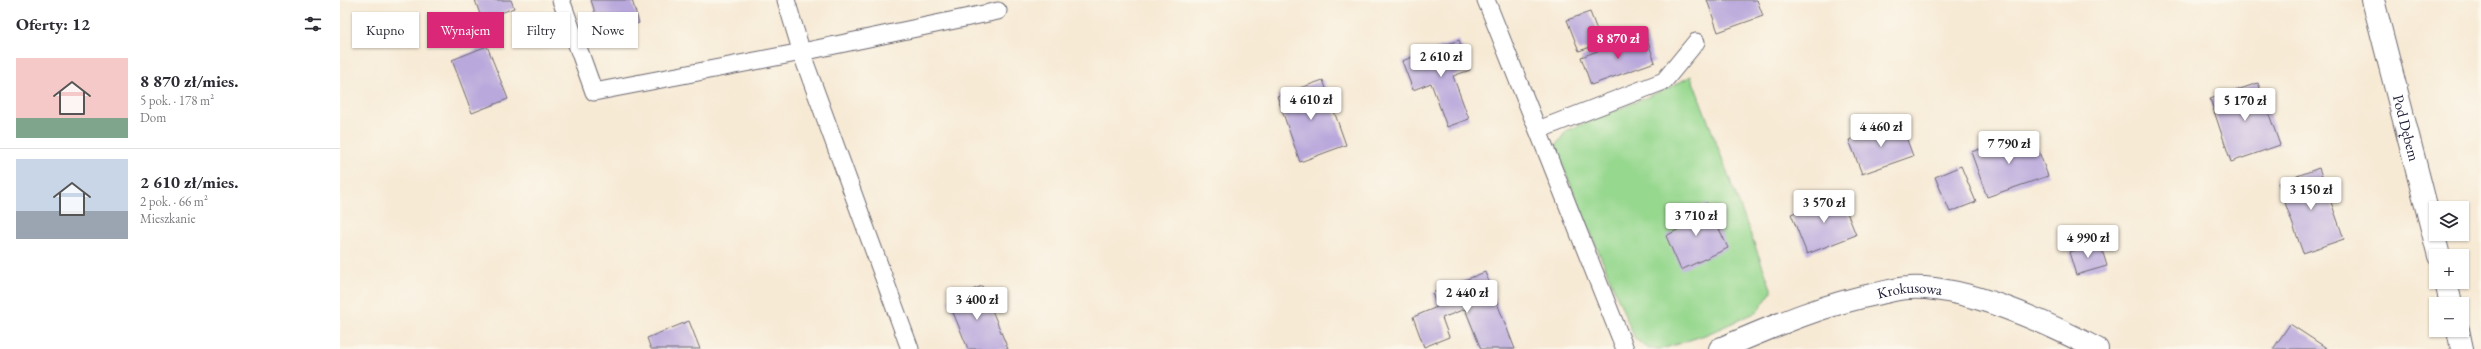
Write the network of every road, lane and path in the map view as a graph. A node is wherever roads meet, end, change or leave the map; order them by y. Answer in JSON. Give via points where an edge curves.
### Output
{"nodes":[{"id":1,"x":561,"y":0,"type":"edge"},
{"id":2,"x":786,"y":0,"type":"edge"},
{"id":3,"x":1486,"y":0,"type":"edge"},
{"id":4,"x":2373,"y":0,"type":"edge"},
{"id":5,"x":998,"y":11,"type":"dead end"},
{"id":6,"x":1696,"y":42,"type":"dead end"},
{"id":7,"x":802,"y":52,"type":"junction"},
{"id":8,"x":1538,"y":130,"type":"junction"},
{"id":9,"x":2437,"y":249,"type":"edge"},
{"id":10,"x":2459,"y":337,"type":"edge"},
{"id":11,"x":910,"y":349,"type":"edge"},
{"id":12,"x":1625,"y":349,"type":"edge"},
{"id":13,"x":1720,"y":349,"type":"edge"},
{"id":14,"x":2097,"y":349,"type":"edge"},
{"id":15,"x":2462,"y":349,"type":"edge"}],
"edges":[{"from":1,"to":7,"type":"lane","via":[[594,92]]},
{"from":2,"to":7,"type":"lane"},
{"from":3,"to":8,"type":"lane"},
{"from":4,"to":9,"type":"street","name":"Pod Dębem"},
{"from":5,"to":7,"type":"lane"},
{"from":6,"to":8,"type":"lane","via":[[1664,81]]},
{"from":7,"to":11,"type":"lane"},
{"from":8,"to":12,"type":"lane"},
{"from":10,"to":15,"type":"street"},
{"from":13,"to":14,"type":"street","name":"Krokusowa","via":[[1798,315],[1841,301],[1909,288],[1962,292],[2064,331]]}]}
